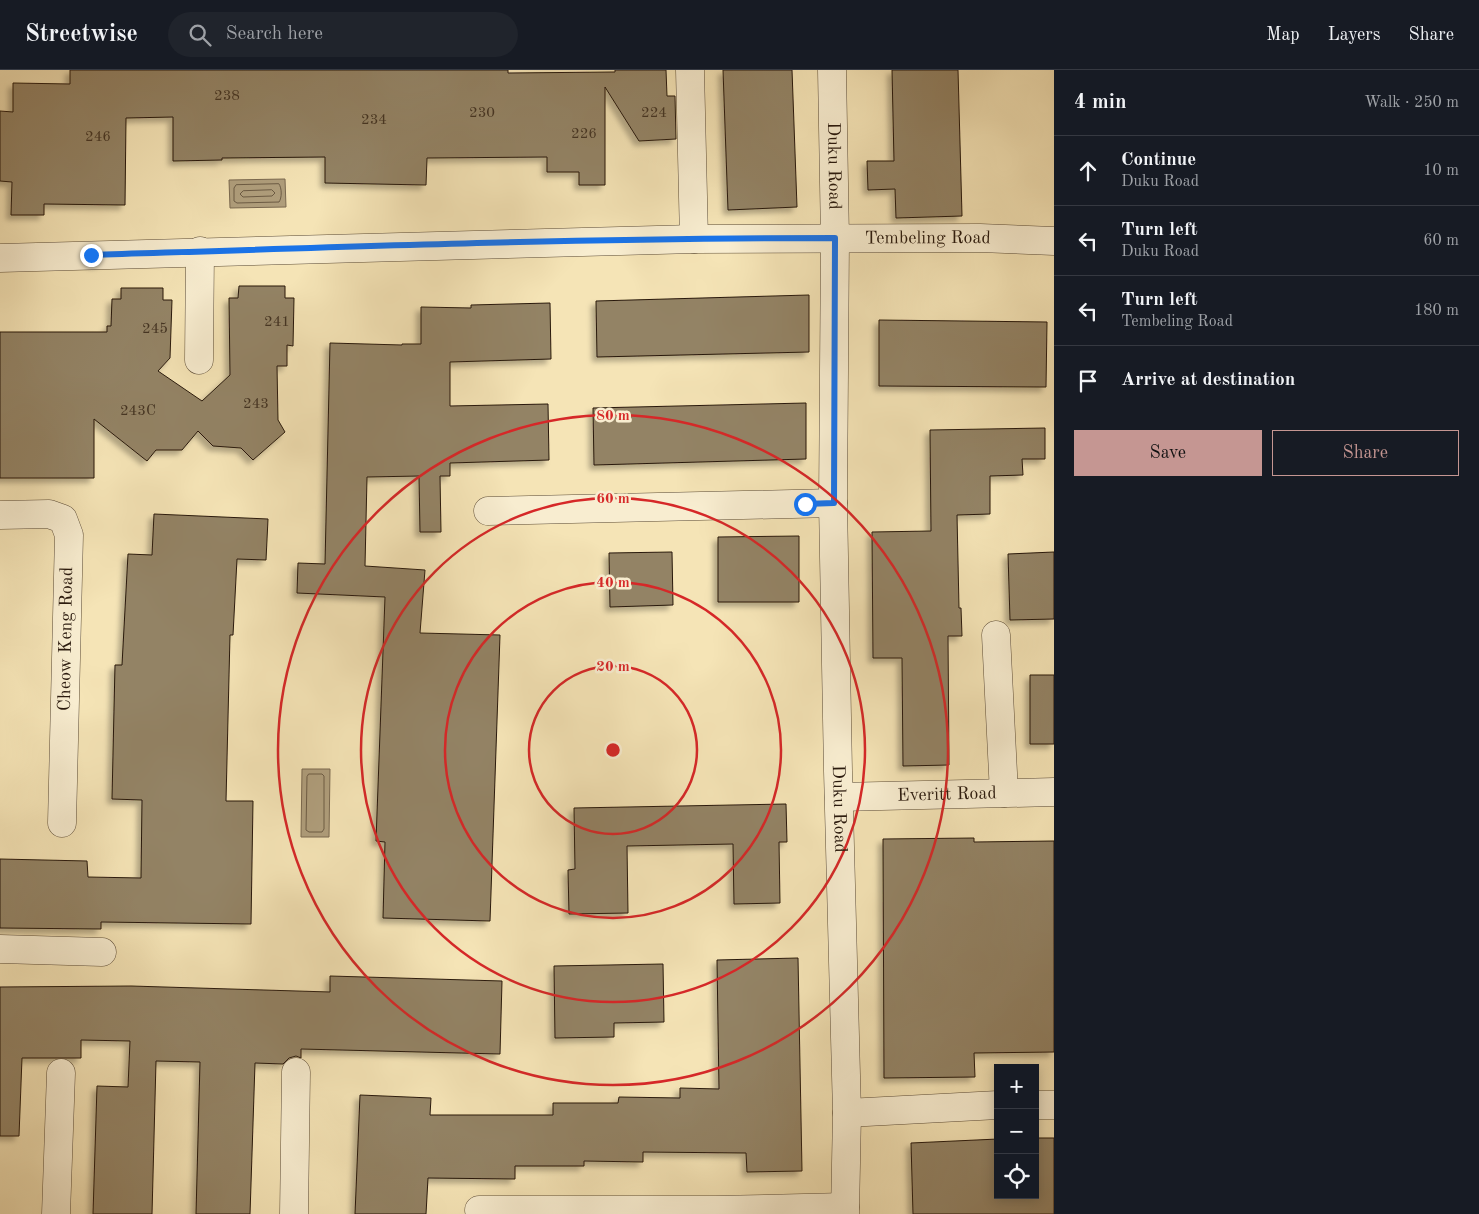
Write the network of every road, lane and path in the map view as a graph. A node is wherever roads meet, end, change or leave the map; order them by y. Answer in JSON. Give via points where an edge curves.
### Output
{"nodes":[{"id":1,"x":690,"y":70,"type":"edge"},
{"id":2,"x":832,"y":70,"type":"edge"},
{"id":3,"x":694,"y":238,"type":"junction"},
{"id":4,"x":835,"y":238,"type":"junction"},
{"id":5,"x":1054,"y":241,"type":"edge"},
{"id":6,"x":200,"y":252,"type":"junction"},
{"id":7,"x":0,"y":258,"type":"edge"},
{"id":8,"x":199,"y":360,"type":"dead end"},
{"id":9,"x":834,"y":503,"type":"junction"},
{"id":10,"x":488,"y":511,"type":"dead end"},
{"id":11,"x":0,"y":515,"type":"edge"},
{"id":12,"x":996,"y":635,"type":"dead end"},
{"id":13,"x":1054,"y":792,"type":"edge"},
{"id":14,"x":1004,"y":793,"type":"junction"},
{"id":15,"x":839,"y":798,"type":"junction"},
{"id":16,"x":62,"y":824,"type":"dead end"},
{"id":17,"x":0,"y":949,"type":"edge"},
{"id":18,"x":102,"y":952,"type":"dead end"},
{"id":19,"x":296,"y":1072,"type":"dead end"},
{"id":20,"x":62,"y":1073,"type":"dead end"},
{"id":21,"x":1039,"y":1105,"type":"edge"},
{"id":22,"x":1054,"y":1105,"type":"edge"},
{"id":23,"x":994,"y":1106,"type":"edge"},
{"id":24,"x":847,"y":1113,"type":"junction"},
{"id":25,"x":479,"y":1210,"type":"dead end"},
{"id":26,"x":845,"y":1211,"type":"edge"},
{"id":27,"x":56,"y":1214,"type":"edge"},
{"id":28,"x":294,"y":1214,"type":"edge"}],
"edges":[{"from":1,"to":3,"type":"street"},
{"from":2,"to":4,"type":"street","name":"Duku Road"},
{"from":3,"to":4,"type":"street","name":"Tembeling Road"},
{"from":3,"to":6,"type":"street","name":"Tembeling Road"},
{"from":4,"to":5,"type":"street","name":"Tembeling Road"},
{"from":4,"to":9,"type":"street","name":"Duku Road"},
{"from":6,"to":7,"type":"street","name":"Tembeling Road"},
{"from":6,"to":8,"type":"street"},
{"from":9,"to":10,"type":"street"},
{"from":9,"to":15,"type":"street","name":"Duku Road"},
{"from":11,"to":16,"type":"street","name":"Cheow Keng Road","via":[[50,514],[63,519],[68,535]]},
{"from":12,"to":14,"type":"street"},
{"from":13,"to":14,"type":"street","name":"Everitt Road"},
{"from":14,"to":15,"type":"street","name":"Everitt Road"},
{"from":15,"to":24,"type":"street","name":"Duku Road"},
{"from":17,"to":18,"type":"street"},
{"from":19,"to":28,"type":"street"},
{"from":20,"to":27,"type":"street"},
{"from":21,"to":22,"type":"street"},
{"from":23,"to":24,"type":"street"},
{"from":24,"to":26,"type":"street","name":"Duku Road"},
{"from":25,"to":26,"type":"street"}]}
